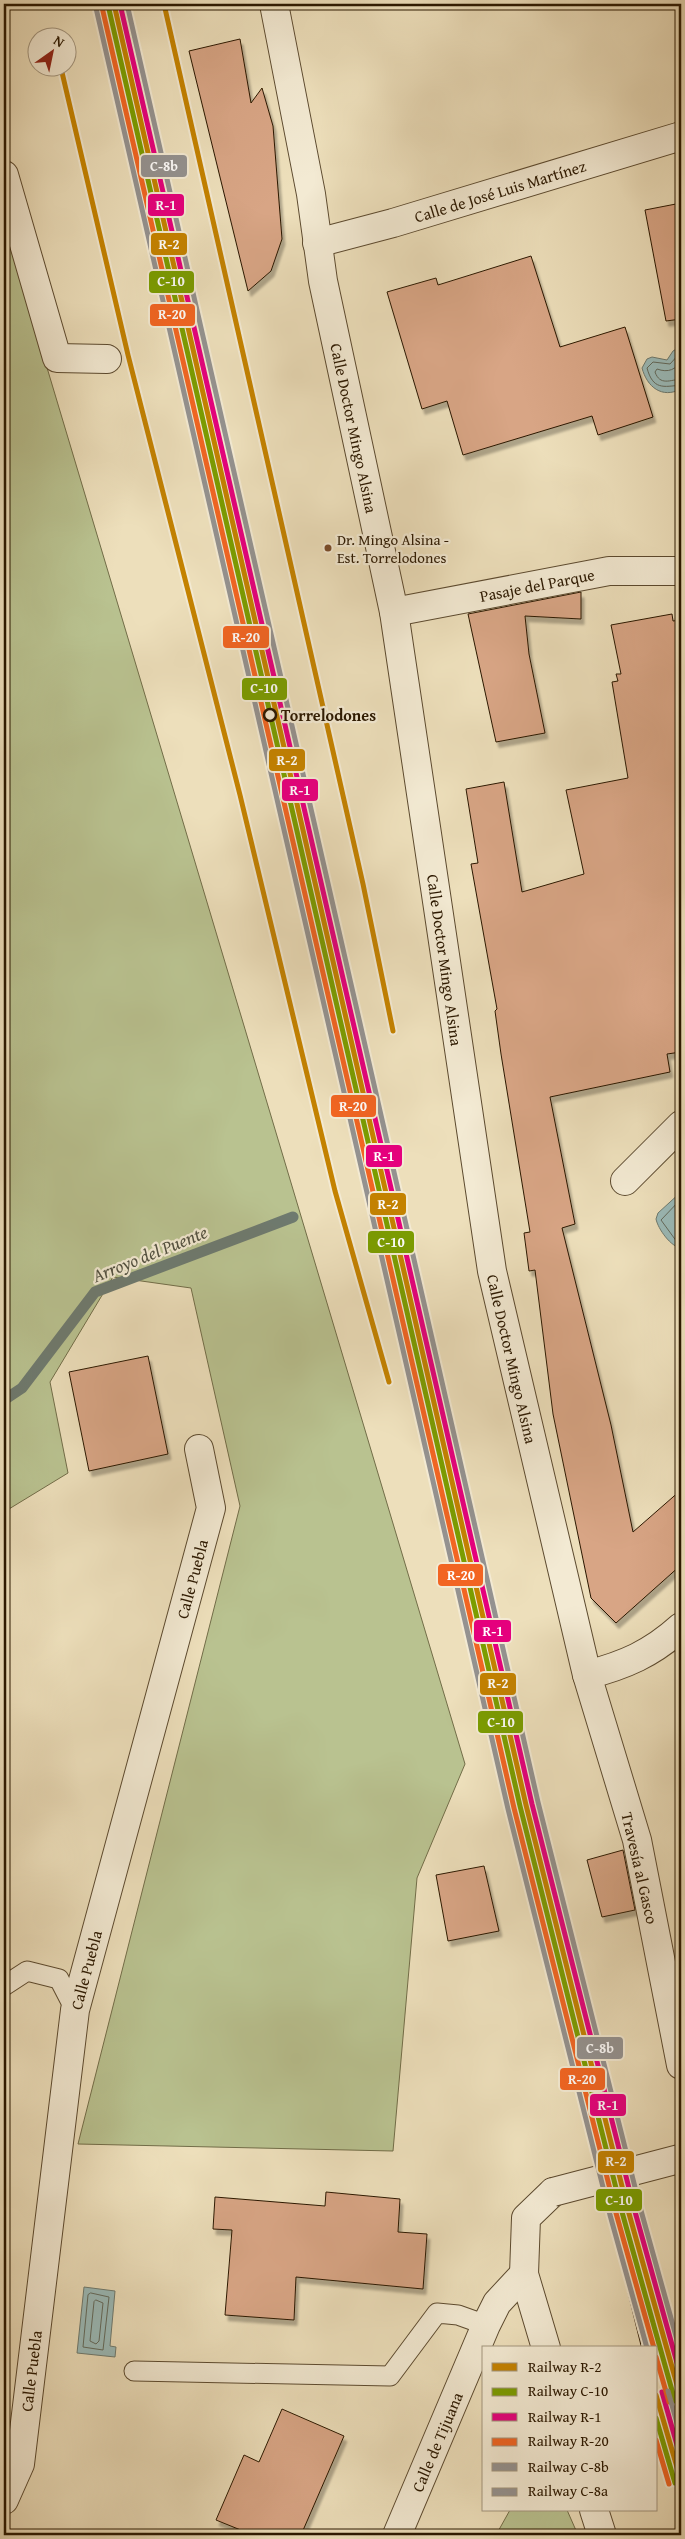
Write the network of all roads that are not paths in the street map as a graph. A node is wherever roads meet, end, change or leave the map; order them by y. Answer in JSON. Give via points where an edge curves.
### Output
{"nodes":[{"id":1,"x":274,"y":4,"type":"edge"},
{"id":2,"x":681,"y":136,"type":"edge"},
{"id":3,"x":4,"y":175,"type":"edge"},
{"id":4,"x":318,"y":243,"type":"junction"},
{"id":5,"x":107,"y":359,"type":"dead end"},
{"id":6,"x":681,"y":572,"type":"edge"},
{"id":7,"x":394,"y":612,"type":"junction"},
{"id":8,"x":681,"y":1124,"type":"edge"},
{"id":9,"x":625,"y":1181,"type":"dead end"},
{"id":10,"x":199,"y":1449,"type":"dead end"},
{"id":11,"x":681,"y":1627,"type":"edge"},
{"id":12,"x":587,"y":1675,"type":"junction"},
{"id":13,"x":4,"y":1986,"type":"edge"},
{"id":14,"x":75,"y":2010,"type":"junction"},
{"id":15,"x":681,"y":2064,"type":"edge"},
{"id":16,"x":680,"y":2156,"type":"edge"},
{"id":17,"x":524,"y":2274,"type":"junction"},
{"id":18,"x":486,"y":2325,"type":"junction"},
{"id":19,"x":545,"y":2346,"type":"edge"},
{"id":20,"x":134,"y":2371,"type":"dead end"},
{"id":21,"x":4,"y":2500,"type":"edge"},
{"id":22,"x":595,"y":2512,"type":"edge"},
{"id":23,"x":397,"y":2535,"type":"edge"},
{"id":24,"x":602,"y":2535,"type":"edge"}],
"edges":[{"from":1,"to":4,"type":"street","name":"Calle Doctor Mingo Alsina"},
{"from":2,"to":4,"type":"street","name":"Calle de José Luis Martínez"},
{"from":3,"to":5,"type":"street","via":[[57,358]]},
{"from":4,"to":7,"type":"street","name":"Calle Doctor Mingo Alsina","via":[[323,280]]},
{"from":6,"to":7,"type":"street","name":"Pasaje del Parque","via":[[609,571]]},
{"from":7,"to":12,"type":"street","name":"Calle Doctor Mingo Alsina","via":[[492,1271]]},
{"from":8,"to":9,"type":"street"},
{"from":10,"to":14,"type":"street","name":"Calle Puebla","via":[[211,1508]]},
{"from":11,"to":12,"type":"street","via":[[660,1645],[623,1665]]},
{"from":12,"to":15,"type":"street","name":"Travesía al Gasco","via":[[637,1840]]},
{"from":13,"to":14,"type":"lane","via":[[27,1970],[59,1979]]},
{"from":14,"to":21,"type":"street","name":"Calle Puebla","via":[[20,2464]]},
{"from":16,"to":17,"type":"street","bridge":true,"via":[[553,2192],[526,2218]]},
{"from":17,"to":18,"type":"street","name":"Calle de Tijuana","via":[[497,2302]]},
{"from":17,"to":19,"type":"street"},
{"from":18,"to":20,"type":"lane","via":[[458,2315],[437,2313],[390,2376]]},
{"from":18,"to":23,"type":"street","name":"Calle de Tijuana"},
{"from":22,"to":24,"type":"street"}]}
